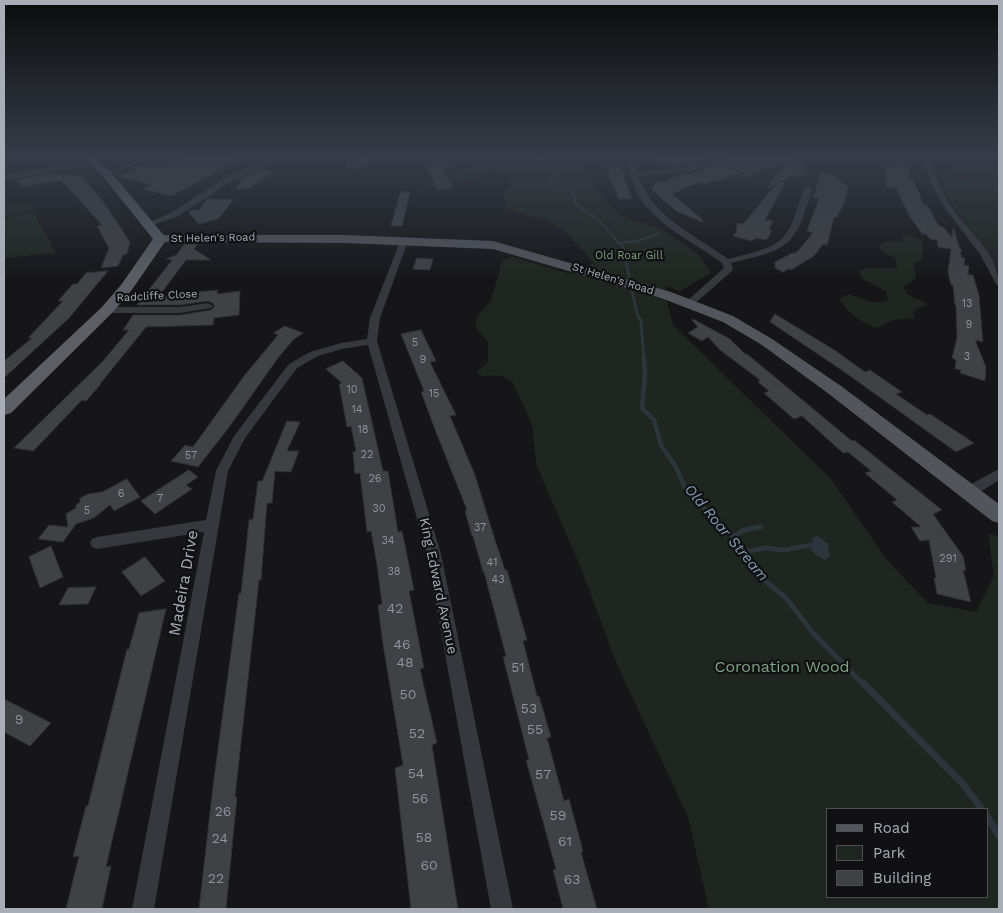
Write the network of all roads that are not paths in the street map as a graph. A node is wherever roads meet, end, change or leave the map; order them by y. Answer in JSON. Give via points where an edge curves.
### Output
{"nodes":[{"id":1,"x":128,"y":199,"type":"edge"},
{"id":2,"x":199,"y":199,"type":"edge"},
{"id":3,"x":644,"y":199,"type":"edge"},
{"id":4,"x":804,"y":199,"type":"edge"},
{"id":5,"x":943,"y":199,"type":"edge"},
{"id":6,"x":149,"y":224,"type":"junction"},
{"id":7,"x":160,"y":239,"type":"junction"},
{"id":8,"x":404,"y":241,"type":"junction"},
{"id":9,"x":726,"y":262,"type":"junction"},
{"id":10,"x":999,"y":282,"type":"edge"},
{"id":11,"x":690,"y":303,"type":"junction"},
{"id":12,"x":208,"y":306,"type":"dead end"},
{"id":13,"x":107,"y":310,"type":"junction"},
{"id":14,"x":372,"y":341,"type":"junction"},
{"id":15,"x":4,"y":408,"type":"edge"},
{"id":16,"x":999,"y":474,"type":"edge"},
{"id":17,"x":969,"y":492,"type":"junction"},
{"id":18,"x":999,"y":515,"type":"edge"},
{"id":19,"x":212,"y":525,"type":"junction"},
{"id":20,"x":97,"y":543,"type":"dead end"},
{"id":21,"x":143,"y":909,"type":"edge"},
{"id":22,"x":502,"y":909,"type":"edge"}],
"edges":[{"from":1,"to":6,"type":"highway"},
{"from":2,"to":6,"type":"street"},
{"from":3,"to":9,"type":"street","via":[[681,232]]},
{"from":4,"to":9,"type":"street","via":[[786,241],[768,251]]},
{"from":5,"to":10,"type":"street","via":[[984,253]]},
{"from":6,"to":7,"type":"highway"},
{"from":7,"to":8,"type":"main road","name":"St Helen's Road"},
{"from":7,"to":13,"type":"highway"},
{"from":8,"to":11,"type":"main road","name":"St Helen's Road","via":[[492,245]]},
{"from":8,"to":14,"type":"street","name":"King Edward Avenue","via":[[375,318]]},
{"from":9,"to":11,"type":"street","via":[[729,269]]},
{"from":11,"to":17,"type":"main road","name":"St Helen's Road","via":[[728,319],[766,342]]},
{"from":12,"to":13,"type":"street","name":"Radcliffe Close","via":[[180,310]]},
{"from":13,"to":15,"type":"highway"},
{"from":14,"to":19,"type":"street","name":"Madeira Drive","via":[[314,354],[293,366],[240,436],[222,471]]},
{"from":14,"to":22,"type":"street","name":"King Edward Avenue","via":[[434,554]]},
{"from":16,"to":17,"type":"street"},
{"from":17,"to":18,"type":"main road","name":"St Helen's Road"},
{"from":19,"to":20,"type":"street"},
{"from":19,"to":21,"type":"street","name":"Madeira Drive"}]}
